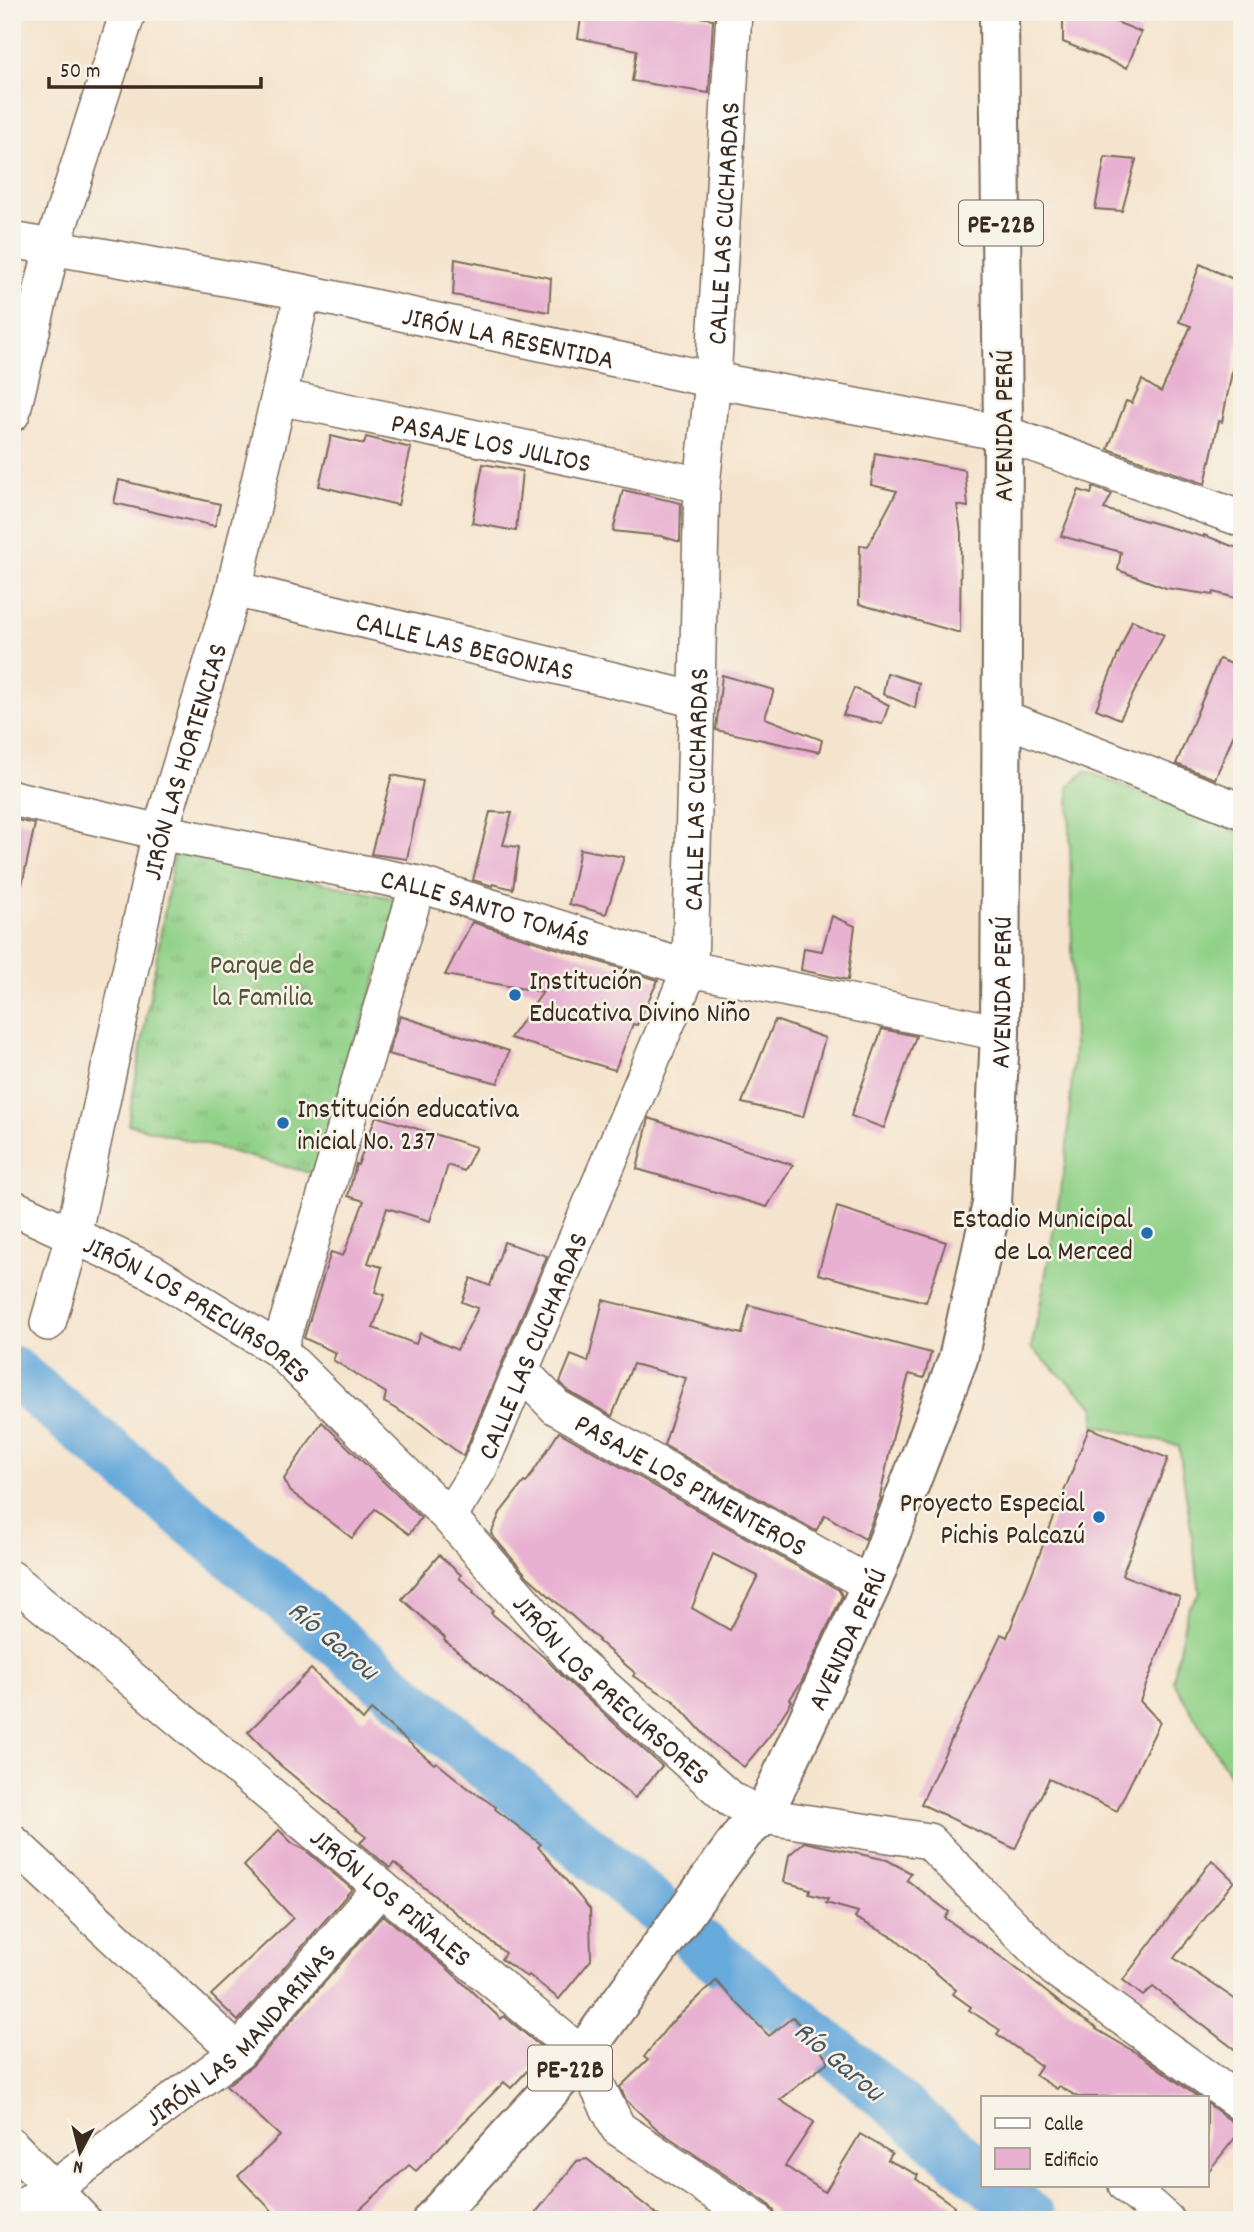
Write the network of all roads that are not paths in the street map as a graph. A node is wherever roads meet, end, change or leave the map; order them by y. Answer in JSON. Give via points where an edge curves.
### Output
{"nodes":[{"id":1,"x":128,"y":12,"type":"edge"},
{"id":2,"x":734,"y":12,"type":"edge"},
{"id":3,"x":999,"y":12,"type":"edge"},
{"id":4,"x":12,"y":240,"type":"edge"},
{"id":5,"x":52,"y":248,"type":"junction"},
{"id":6,"x":303,"y":292,"type":"junction"},
{"id":7,"x":713,"y":380,"type":"junction"},
{"id":8,"x":279,"y":397,"type":"junction"},
{"id":9,"x":12,"y":414,"type":"edge"},
{"id":10,"x":1003,"y":433,"type":"junction"},
{"id":11,"x":702,"y":485,"type":"junction"},
{"id":12,"x":1242,"y":519,"type":"edge"},
{"id":13,"x":234,"y":589,"type":"junction"},
{"id":14,"x":697,"y":700,"type":"junction"},
{"id":15,"x":1001,"y":717,"type":"junction"},
{"id":16,"x":12,"y":798,"type":"edge"},
{"id":17,"x":1242,"y":811,"type":"edge"},
{"id":18,"x":160,"y":832,"type":"junction"},
{"id":19,"x":418,"y":884,"type":"junction"},
{"id":20,"x":690,"y":968,"type":"junction"},
{"id":21,"x":1000,"y":1033,"type":"junction"},
{"id":22,"x":12,"y":1207,"type":"edge"},
{"id":23,"x":73,"y":1236,"type":"junction"},
{"id":24,"x":48,"y":1323,"type":"dead end"},
{"id":25,"x":279,"y":1350,"type":"junction"},
{"id":26,"x":521,"y":1371,"type":"junction"},
{"id":27,"x":449,"y":1517,"type":"junction"},
{"id":28,"x":12,"y":1579,"type":"edge"},
{"id":29,"x":871,"y":1585,"type":"junction"},
{"id":30,"x":763,"y":1816,"type":"junction"},
{"id":31,"x":12,"y":1842,"type":"edge"},
{"id":32,"x":381,"y":1887,"type":"junction"},
{"id":33,"x":238,"y":2052,"type":"junction"},
{"id":34,"x":582,"y":2055,"type":"junction"},
{"id":35,"x":1242,"y":2104,"type":"edge"},
{"id":36,"x":12,"y":2146,"type":"edge"},
{"id":37,"x":1125,"y":2186,"type":"edge"},
{"id":38,"x":1125,"y":2186,"type":"edge"},
{"id":39,"x":53,"y":2189,"type":"junction"},
{"id":40,"x":12,"y":2211,"type":"edge"},
{"id":41,"x":83,"y":2220,"type":"edge"},
{"id":42,"x":432,"y":2220,"type":"edge"},
{"id":43,"x":756,"y":2220,"type":"edge"},
{"id":44,"x":1151,"y":2220,"type":"edge"},
{"id":45,"x":1166,"y":2220,"type":"edge"}],
"edges":[{"from":1,"to":5,"type":"street"},
{"from":2,"to":7,"type":"street","name":"CALLE LAS CUCHARDAS"},
{"from":3,"to":10,"type":"highway","name":"AVENIDA PERÚ","number":"PE-22B"},
{"from":4,"to":5,"type":"street","name":"JIRÓN LA RESENTIDA"},
{"from":5,"to":6,"type":"street","name":"JIRÓN LA RESENTIDA"},
{"from":5,"to":9,"type":"street"},
{"from":6,"to":7,"type":"street","name":"JIRÓN LA RESENTIDA"},
{"from":6,"to":8,"type":"street","name":"JIRÓN LAS HORTENCIAS"},
{"from":7,"to":10,"type":"street","name":"JIRÓN LA RESENTIDA"},
{"from":7,"to":11,"type":"street","name":"CALLE LAS CUCHARDAS"},
{"from":8,"to":11,"type":"street","name":"PASAJE LOS JULIOS"},
{"from":8,"to":13,"type":"street","name":"JIRÓN LAS HORTENCIAS"},
{"from":10,"to":12,"type":"street","name":"JIRÓN LA RESENTIDA"},
{"from":10,"to":15,"type":"highway","name":"AVENIDA PERÚ","number":"PE-22B"},
{"from":11,"to":14,"type":"street","name":"CALLE LAS CUCHARDAS"},
{"from":13,"to":14,"type":"street","name":"CALLE LAS BEGONIAS"},
{"from":13,"to":18,"type":"street","name":"JIRÓN LAS HORTENCIAS"},
{"from":14,"to":20,"type":"street","name":"CALLE LAS CUCHARDAS"},
{"from":15,"to":17,"type":"street"},
{"from":15,"to":21,"type":"highway","name":"AVENIDA PERÚ","number":"PE-22B"},
{"from":16,"to":18,"type":"street","name":"CALLE SANTO TOMÁS"},
{"from":18,"to":19,"type":"street","name":"CALLE SANTO TOMÁS"},
{"from":18,"to":23,"type":"street","name":"JIRÓN LAS HORTENCIAS"},
{"from":19,"to":20,"type":"street","name":"CALLE SANTO TOMÁS"},
{"from":19,"to":25,"type":"street"},
{"from":20,"to":21,"type":"street","name":"CALLE SANTO TOMÁS"},
{"from":20,"to":26,"type":"street","name":"CALLE LAS CUCHARDAS"},
{"from":21,"to":29,"type":"highway","name":"AVENIDA PERÚ","number":"PE-22B","via":[[992,1204],[958,1359]]},
{"from":22,"to":23,"type":"street","name":"JIRÓN LOS PRECURSORES"},
{"from":23,"to":24,"type":"street","name":"JIRÓN LAS HORTENCIAS"},
{"from":23,"to":25,"type":"street","name":"JIRÓN LOS PRECURSORES","via":[[152,1272]]},
{"from":25,"to":27,"type":"street","name":"JIRÓN LOS PRECURSORES"},
{"from":26,"to":27,"type":"street","name":"CALLE LAS CUCHARDAS","via":[[480,1469]]},
{"from":26,"to":29,"type":"street","name":"PASAJE LOS PIMENTEROS","via":[[556,1407]]},
{"from":27,"to":30,"type":"street","name":"JIRÓN LOS PRECURSORES","via":[[576,1662],[730,1799]]},
{"from":28,"to":32,"type":"street","name":"JIRÓN LOS PIÑALES"},
{"from":29,"to":30,"type":"highway","name":"AVENIDA PERÚ","number":"PE-22B"},
{"from":30,"to":34,"type":"highway","name":"AVENIDA PERÚ","number":"PE-22B","via":[[744,1832]]},
{"from":30,"to":35,"type":"street","name":"JIRÓN LOS PRECURSORES","via":[[929,1841],[1054,1968]]},
{"from":31,"to":33,"type":"street"},
{"from":32,"to":33,"type":"street","name":"JIRÓN LAS MANDARINAS"},
{"from":32,"to":34,"type":"street","name":"JIRÓN LOS PIÑALES"},
{"from":33,"to":39,"type":"street","name":"JIRÓN LAS MANDARINAS"},
{"from":34,"to":42,"type":"highway","number":"PE-22B"},
{"from":34,"to":43,"type":"street","name":"JIRÓN LOS PIÑALES","via":[[618,2128]]},
{"from":36,"to":39,"type":"street"},
{"from":37,"to":44,"type":"street"},
{"from":38,"to":45,"type":"street"},
{"from":39,"to":40,"type":"street","name":"JIRÓN LAS MANDARINAS"},
{"from":39,"to":41,"type":"street"}]}
